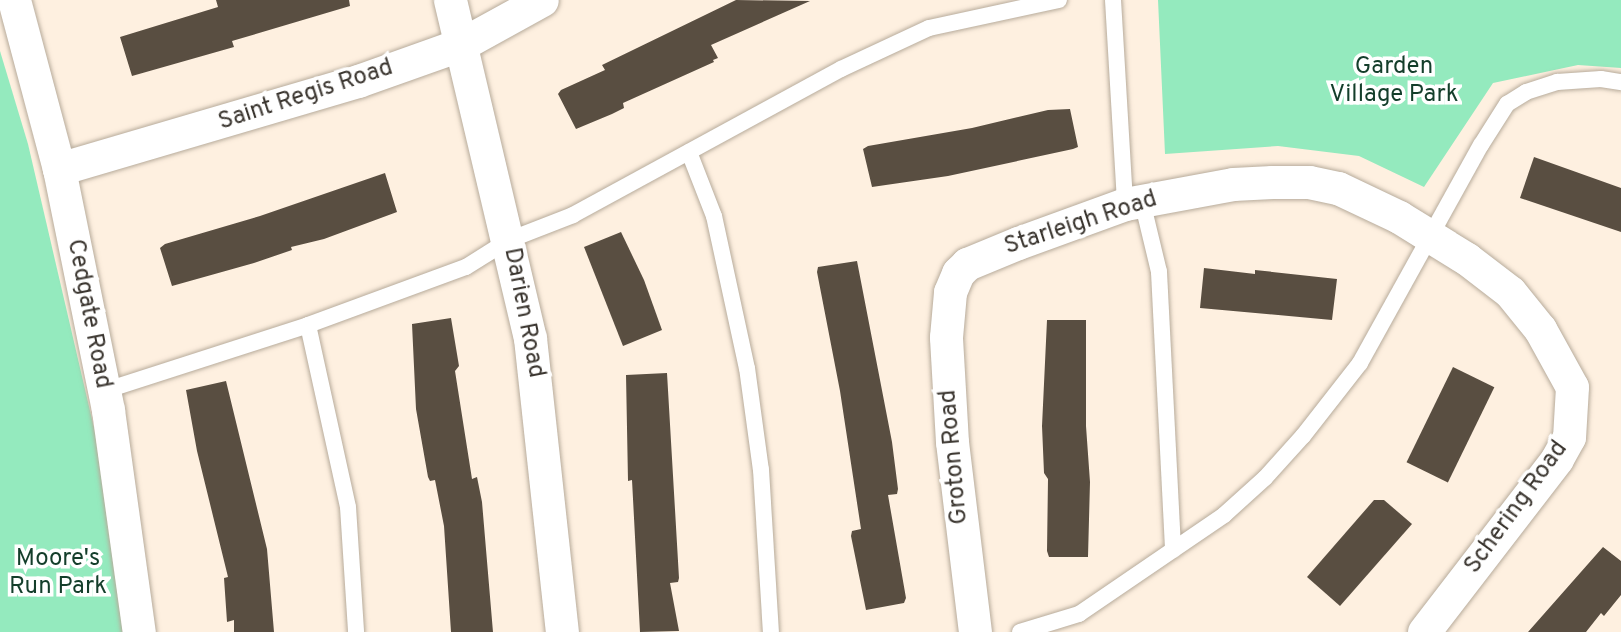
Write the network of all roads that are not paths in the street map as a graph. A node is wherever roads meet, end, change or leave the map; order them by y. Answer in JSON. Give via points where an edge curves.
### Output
{"nodes":[{"id":1,"x":15,"y":0,"type":"edge"},
{"id":2,"x":450,"y":0,"type":"edge"},
{"id":3,"x":542,"y":0,"type":"edge"},
{"id":4,"x":1059,"y":0,"type":"edge"},
{"id":5,"x":1113,"y":0,"type":"edge"},
{"id":6,"x":462,"y":44,"type":"junction"},
{"id":7,"x":1621,"y":82,"type":"edge"},
{"id":8,"x":689,"y":152,"type":"junction"},
{"id":9,"x":60,"y":169,"type":"junction"},
{"id":10,"x":1134,"y":203,"type":"junction"},
{"id":11,"x":1431,"y":235,"type":"junction"},
{"id":12,"x":509,"y":240,"type":"junction"},
{"id":13,"x":953,"y":281,"type":"joint"},
{"id":14,"x":308,"y":325,"type":"junction"},
{"id":15,"x":1566,"y":372,"type":"joint"},
{"id":16,"x":104,"y":391,"type":"junction"},
{"id":17,"x":1173,"y":550,"type":"junction"},
{"id":18,"x":139,"y":632,"type":"edge"},
{"id":19,"x":355,"y":632,"type":"edge"},
{"id":20,"x":562,"y":632,"type":"edge"},
{"id":21,"x":771,"y":632,"type":"edge"},
{"id":22,"x":975,"y":632,"type":"edge"},
{"id":23,"x":1020,"y":632,"type":"edge"},
{"id":24,"x":1424,"y":632,"type":"edge"}],
"edges":[{"from":1,"to":9,"type":"street","name":"Cedgate Road"},
{"from":2,"to":6,"type":"street","name":"Darien Road"},
{"from":3,"to":6,"type":"street","name":"Saint Regis Road"},
{"from":4,"to":8,"type":"lane","via":[[929,28],[841,69]]},
{"from":5,"to":10,"type":"lane"},
{"from":6,"to":9,"type":"street","name":"Saint Regis Road","via":[[265,110]]},
{"from":6,"to":12,"type":"street","name":"Darien Road"},
{"from":7,"to":11,"type":"lane","via":[[1558,82],[1507,104]]},
{"from":8,"to":12,"type":"lane","via":[[572,215]]},
{"from":8,"to":21,"type":"lane","via":[[715,216],[747,368],[761,470]]},
{"from":9,"to":16,"type":"street","name":"Cedgate Road"},
{"from":10,"to":11,"type":"street","name":"Starleigh Road","via":[[1233,184],[1309,182],[1338,188]]},
{"from":10,"to":13,"type":"street","name":"Starleigh Road","via":[[967,264]]},
{"from":10,"to":17,"type":"lane","via":[[1159,272]]},
{"from":11,"to":15,"type":"street","name":"Starleigh Road","via":[[1510,292]]},
{"from":11,"to":17,"type":"lane","via":[[1360,363],[1303,436],[1224,515]]},
{"from":12,"to":14,"type":"lane","via":[[466,267]]},
{"from":12,"to":20,"type":"street","name":"Darien Road","via":[[541,414]]},
{"from":13,"to":22,"type":"street","name":"Groton Road","via":[[946,337],[952,442]]},
{"from":14,"to":16,"type":"lane"},
{"from":14,"to":19,"type":"lane","via":[[348,507]]},
{"from":15,"to":24,"type":"street","name":"Schering Road","via":[[1572,387],[1569,437],[1530,497]]},
{"from":16,"to":18,"type":"street","name":"Cedgate Road"},
{"from":17,"to":23,"type":"lane","via":[[1079,614]]}]}
